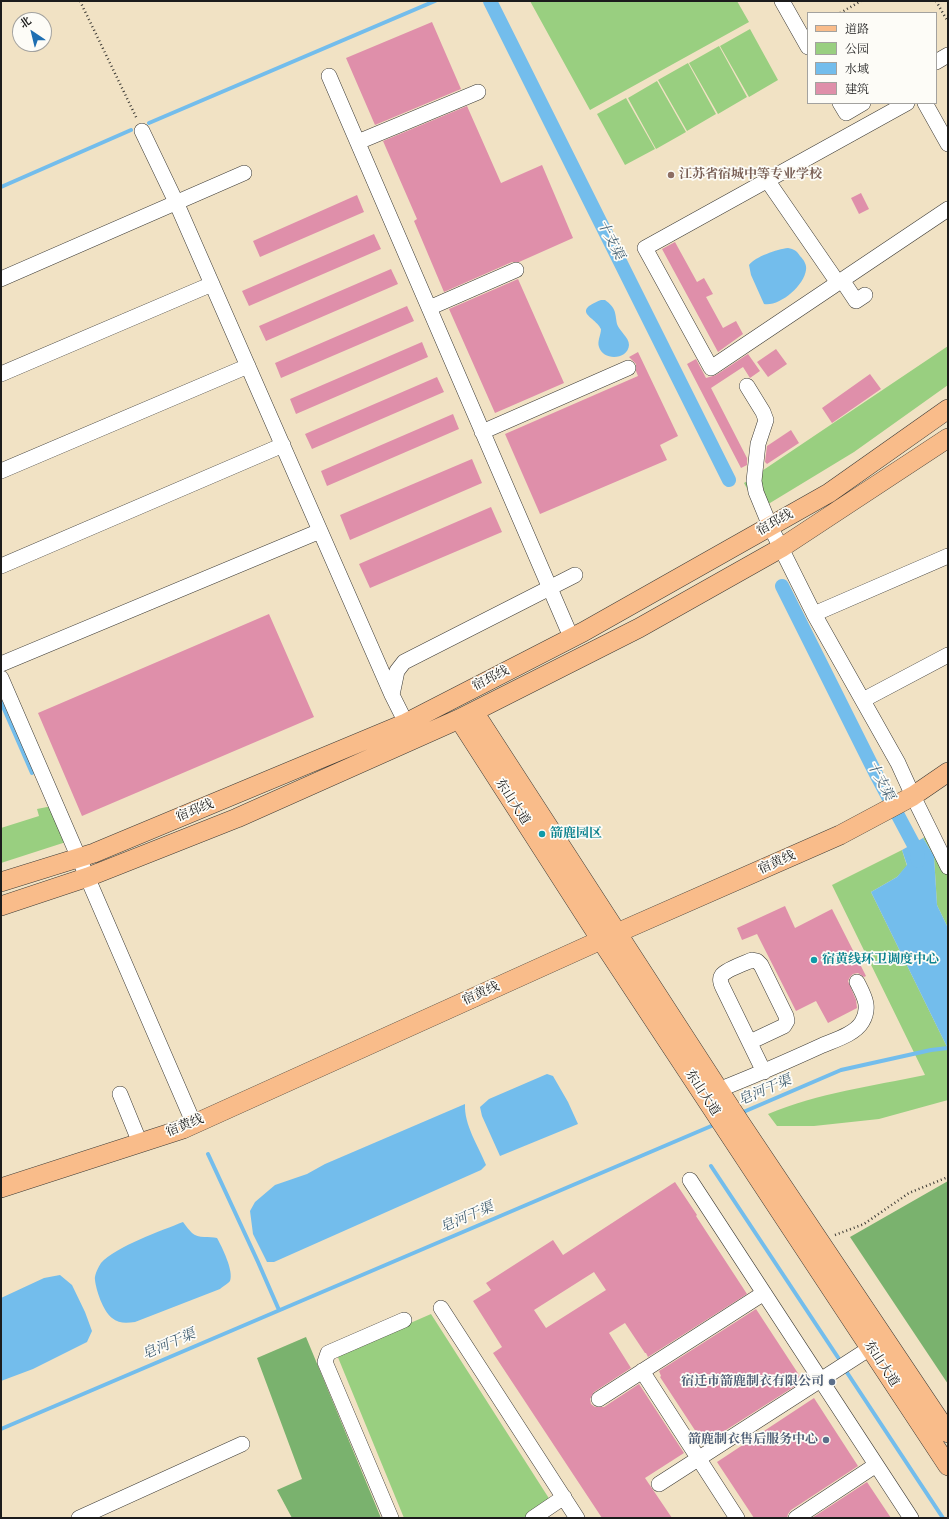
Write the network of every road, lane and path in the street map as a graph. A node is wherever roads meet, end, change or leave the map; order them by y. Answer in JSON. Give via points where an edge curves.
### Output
{"nodes":[{"id":1,"x":80,"y":1,"type":"edge"},
{"id":2,"x":782,"y":1,"type":"edge"},
{"id":3,"x":861,"y":1,"type":"edge"},
{"id":4,"x":936,"y":1,"type":"edge"},
{"id":5,"x":842,"y":12,"type":"edge"},
{"id":6,"x":948,"y":22,"type":"edge"},
{"id":7,"x":807,"y":45,"type":"edge"},
{"id":8,"x":948,"y":55,"type":"edge"},
{"id":9,"x":937,"y":61,"type":"edge"},
{"id":10,"x":330,"y":76,"type":"dead end"},
{"id":11,"x":478,"y":92,"type":"dead end"},
{"id":12,"x":841,"y":104,"type":"edge"},
{"id":13,"x":861,"y":104,"type":"edge"},
{"id":14,"x":905,"y":104,"type":"edge"},
{"id":15,"x":926,"y":104,"type":"edge"},
{"id":16,"x":142,"y":131,"type":"joint"},
{"id":17,"x":358,"y":142,"type":"junction"},
{"id":18,"x":948,"y":144,"type":"edge"},
{"id":19,"x":244,"y":173,"type":"dead end"},
{"id":20,"x":767,"y":180,"type":"junction"},
{"id":21,"x":176,"y":202,"type":"junction"},
{"id":22,"x":948,"y":209,"type":"edge"},
{"id":23,"x":516,"y":270,"type":"dead end"},
{"id":24,"x":1,"y":279,"type":"edge"},
{"id":25,"x":840,"y":282,"type":"junction"},
{"id":26,"x":212,"y":284,"type":"junction"},
{"id":27,"x":865,"y":294,"type":"dead end"},
{"id":28,"x":429,"y":308,"type":"junction"},
{"id":29,"x":248,"y":366,"type":"junction"},
{"id":30,"x":628,"y":368,"type":"dead end"},
{"id":31,"x":1,"y":374,"type":"edge"},
{"id":32,"x":747,"y":386,"type":"dead end"},
{"id":33,"x":948,"y":409,"type":"edge"},
{"id":34,"x":482,"y":432,"type":"junction"},
{"id":35,"x":948,"y":438,"type":"edge"},
{"id":36,"x":283,"y":445,"type":"junction"},
{"id":37,"x":1,"y":471,"type":"edge"},
{"id":38,"x":770,"y":526,"type":"junction"},
{"id":39,"x":320,"y":531,"type":"junction"},
{"id":40,"x":781,"y":548,"type":"junction"},
{"id":41,"x":948,"y":556,"type":"edge"},
{"id":42,"x":1,"y":566,"type":"edge"},
{"id":43,"x":575,"y":575,"type":"dead end"},
{"id":44,"x":549,"y":588,"type":"junction"},
{"id":45,"x":814,"y":614,"type":"junction"},
{"id":46,"x":571,"y":638,"type":"junction"},
{"id":47,"x":948,"y":655,"type":"edge"},
{"id":48,"x":1,"y":664,"type":"edge"},
{"id":49,"x":1,"y":678,"type":"edge"},
{"id":50,"x":392,"y":695,"type":"junction"},
{"id":51,"x":863,"y":700,"type":"junction"},
{"id":52,"x":467,"y":716,"type":"junction"},
{"id":53,"x":406,"y":723,"type":"junction"},
{"id":54,"x":948,"y":772,"type":"edge"},
{"id":55,"x":909,"y":797,"type":"junction"},
{"id":56,"x":79,"y":858,"type":"junction"},
{"id":57,"x":948,"y":867,"type":"edge"},
{"id":58,"x":88,"y":877,"type":"junction"},
{"id":59,"x":1,"y":882,"type":"edge"},
{"id":60,"x":1,"y":906,"type":"edge"},
{"id":61,"x":608,"y":936,"type":"junction"},
{"id":62,"x":857,"y":982,"type":"dead end"},
{"id":63,"x":750,"y":1042,"type":"junction"},
{"id":64,"x":764,"y":1072,"type":"junction"},
{"id":65,"x":718,"y":1090,"type":"junction"},
{"id":66,"x":120,"y":1094,"type":"dead end"},
{"id":67,"x":728,"y":1119,"type":"junction"},
{"id":68,"x":194,"y":1124,"type":"junction"},
{"id":69,"x":140,"y":1143,"type":"junction"},
{"id":70,"x":948,"y":1178,"type":"edge"},
{"id":71,"x":690,"y":1180,"type":"dead end"},
{"id":72,"x":1,"y":1188,"type":"edge"},
{"id":73,"x":819,"y":1241,"type":"junction"},
{"id":74,"x":764,"y":1293,"type":"junction"},
{"id":75,"x":441,"y":1308,"type":"dead end"},
{"id":76,"x":404,"y":1320,"type":"dead end"},
{"id":77,"x":878,"y":1343,"type":"junction"},
{"id":78,"x":642,"y":1371,"type":"junction"},
{"id":79,"x":821,"y":1380,"type":"junction"},
{"id":80,"x":599,"y":1398,"type":"dead end"},
{"id":81,"x":948,"y":1433,"type":"edge"},
{"id":82,"x":242,"y":1444,"type":"dead end"},
{"id":83,"x":698,"y":1458,"type":"junction"},
{"id":84,"x":876,"y":1465,"type":"junction"},
{"id":85,"x":948,"y":1466,"type":"edge"},
{"id":86,"x":659,"y":1484,"type":"dead end"},
{"id":87,"x":564,"y":1497,"type":"junction"},
{"id":88,"x":80,"y":1518,"type":"edge"},
{"id":89,"x":391,"y":1518,"type":"edge"},
{"id":90,"x":533,"y":1518,"type":"edge"},
{"id":91,"x":577,"y":1518,"type":"edge"},
{"id":92,"x":737,"y":1518,"type":"edge"},
{"id":93,"x":796,"y":1518,"type":"edge"},
{"id":94,"x":911,"y":1518,"type":"edge"}],
"edges":[{"from":1,"to":16,"type":"path"},
{"from":2,"to":7,"type":"street"},
{"from":3,"to":5,"type":"path"},
{"from":4,"to":6,"type":"path"},
{"from":8,"to":9,"type":"street"},
{"from":10,"to":17,"type":"street"},
{"from":11,"to":17,"type":"street"},
{"from":12,"to":13,"type":"street","via":[[846,113]]},
{"from":14,"to":20,"type":"street"},
{"from":15,"to":18,"type":"street"},
{"from":16,"to":21,"type":"street"},
{"from":17,"to":28,"type":"street"},
{"from":19,"to":21,"type":"street"},
{"from":20,"to":25,"type":"street"},
{"from":20,"to":25,"type":"street","via":[[645,248],[711,368]]},
{"from":21,"to":24,"type":"street"},
{"from":21,"to":26,"type":"street"},
{"from":22,"to":25,"type":"street"},
{"from":23,"to":28,"type":"street"},
{"from":25,"to":27,"type":"street","via":[[856,301]]},
{"from":26,"to":29,"type":"street"},
{"from":26,"to":31,"type":"street"},
{"from":28,"to":34,"type":"street"},
{"from":29,"to":36,"type":"street"},
{"from":29,"to":37,"type":"street"},
{"from":30,"to":34,"type":"street"},
{"from":32,"to":38,"type":"street","via":[[766,420],[758,444],[754,481]]},
{"from":33,"to":38,"type":"main road","name":"宿邳线","via":[[829,493]]},
{"from":34,"to":44,"type":"street"},
{"from":35,"to":40,"type":"main road","name":"宿邳线"},
{"from":36,"to":39,"type":"street"},
{"from":36,"to":42,"type":"street"},
{"from":38,"to":40,"type":"street"},
{"from":38,"to":46,"type":"main road","name":"宿邳线"},
{"from":39,"to":48,"type":"street"},
{"from":39,"to":50,"type":"street"},
{"from":40,"to":45,"type":"street"},
{"from":40,"to":52,"type":"main road","name":"宿邳线","via":[[639,628]]},
{"from":41,"to":45,"type":"street"},
{"from":43,"to":44,"type":"street"},
{"from":44,"to":46,"type":"street"},
{"from":44,"to":50,"type":"street","via":[[404,662],[397,671]]},
{"from":45,"to":51,"type":"street"},
{"from":46,"to":53,"type":"main road","name":"宿邳线"},
{"from":47,"to":51,"type":"street"},
{"from":49,"to":56,"type":"street"},
{"from":50,"to":53,"type":"street"},
{"from":51,"to":55,"type":"street","via":[[898,763]]},
{"from":52,"to":58,"type":"main road","name":"宿邳线","via":[[237,818]]},
{"from":52,"to":61,"type":"main road","name":"东山大道"},
{"from":53,"to":56,"type":"main road","name":"宿邳线"},
{"from":54,"to":55,"type":"main road","name":"宿黄线"},
{"from":55,"to":57,"type":"street"},
{"from":55,"to":61,"type":"main road","name":"宿黄线","via":[[840,835]]},
{"from":56,"to":58,"type":"street"},
{"from":56,"to":59,"type":"main road","name":"宿邳线"},
{"from":58,"to":60,"type":"main road","name":"宿邳线"},
{"from":58,"to":68,"type":"street"},
{"from":61,"to":65,"type":"main road","name":"东山大道"},
{"from":61,"to":67,"type":"main road","name":"东山大道"},
{"from":61,"to":68,"type":"main road","name":"宿黄线"},
{"from":62,"to":64,"type":"street","via":[[867,1003],[862,1024],[851,1032]]},
{"from":63,"to":63,"type":"street","via":[[720,981],[722,975],[728,971],[752,960],[761,966],[787,1021],[784,1026]]},
{"from":63,"to":64,"type":"street"},
{"from":64,"to":65,"type":"street"},
{"from":65,"to":67,"type":"main road","name":"东山大道"},
{"from":66,"to":69,"type":"street"},
{"from":67,"to":73,"type":"main road","name":"东山大道"},
{"from":67,"to":77,"type":"main road","name":"东山大道"},
{"from":68,"to":69,"type":"main road","name":"宿黄线"},
{"from":69,"to":72,"type":"main road","name":"宿黄线"},
{"from":70,"to":73,"type":"path","via":[[909,1193],[864,1224]]},
{"from":71,"to":74,"type":"street"},
{"from":73,"to":77,"type":"main road","name":"东山大道"},
{"from":74,"to":78,"type":"street"},
{"from":74,"to":79,"type":"street"},
{"from":75,"to":87,"type":"street"},
{"from":76,"to":89,"type":"street","via":[[328,1353],[325,1362]]},
{"from":77,"to":79,"type":"street"},
{"from":77,"to":81,"type":"main road","name":"东山大道"},
{"from":77,"to":85,"type":"main road","name":"东山大道"},
{"from":78,"to":80,"type":"street"},
{"from":78,"to":83,"type":"street"},
{"from":79,"to":83,"type":"street"},
{"from":79,"to":84,"type":"street"},
{"from":82,"to":88,"type":"street"},
{"from":83,"to":86,"type":"street"},
{"from":83,"to":92,"type":"street"},
{"from":84,"to":93,"type":"street"},
{"from":84,"to":94,"type":"street"},
{"from":87,"to":90,"type":"street"},
{"from":87,"to":91,"type":"street"}]}
